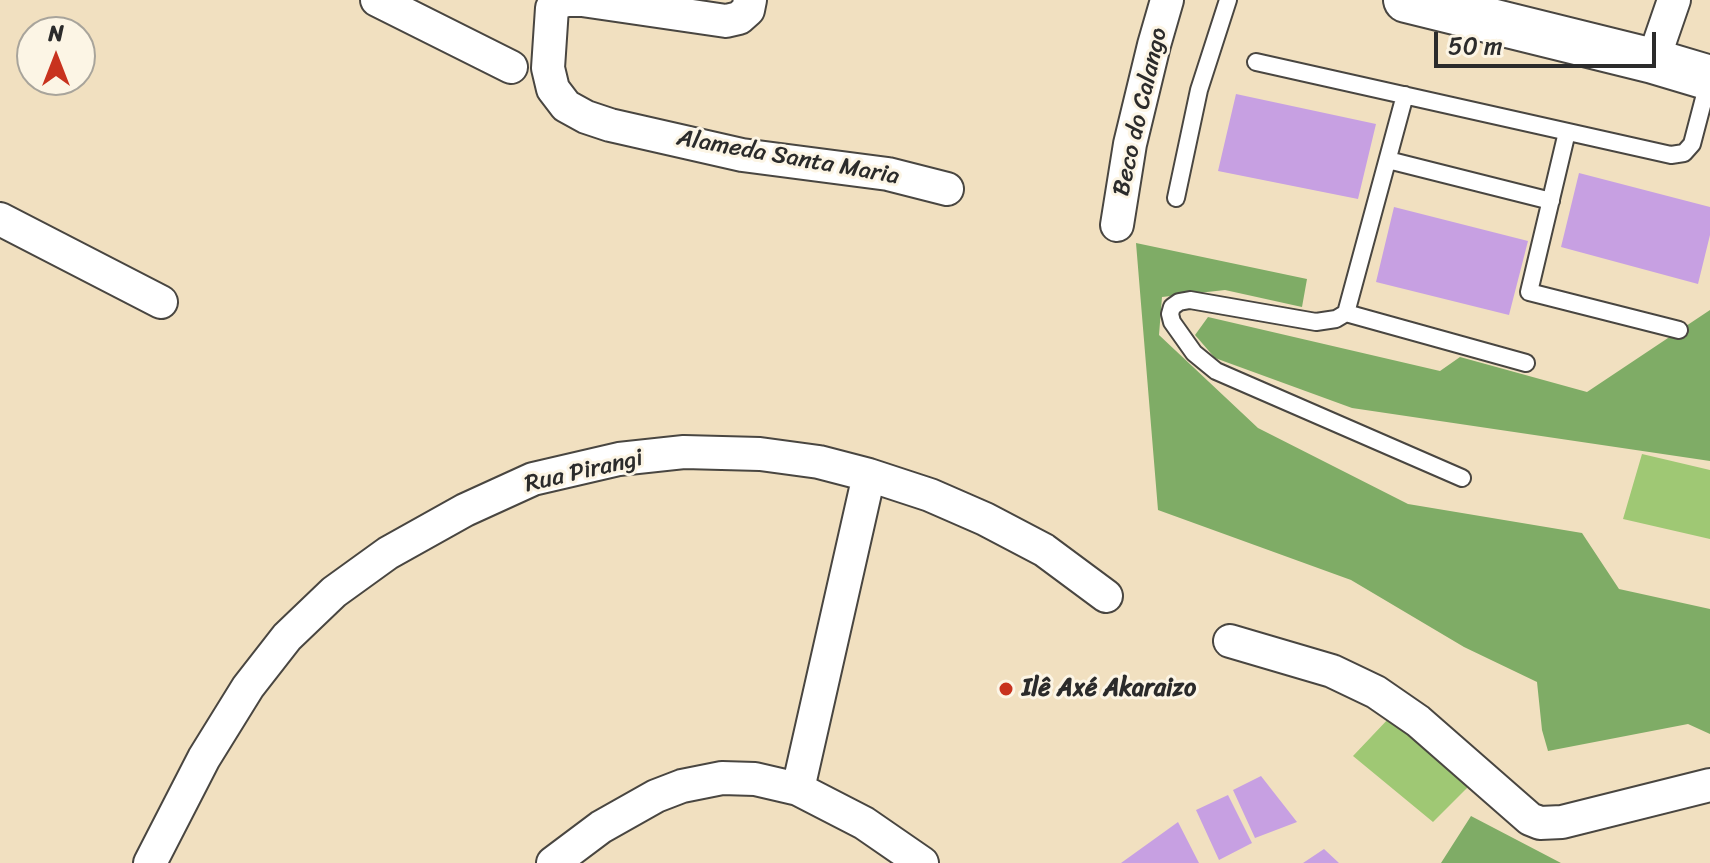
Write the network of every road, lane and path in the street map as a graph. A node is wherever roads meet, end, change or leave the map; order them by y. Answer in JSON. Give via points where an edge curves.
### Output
{"nodes":[{"id":1,"x":377,"y":0,"type":"edge"},
{"id":2,"x":750,"y":0,"type":"edge"},
{"id":3,"x":1167,"y":0,"type":"edge"},
{"id":4,"x":1228,"y":0,"type":"edge"},
{"id":5,"x":1406,"y":0,"type":"edge"},
{"id":6,"x":1674,"y":0,"type":"edge"},
{"id":7,"x":1653,"y":61,"type":"junction"},
{"id":8,"x":1256,"y":62,"type":"dead end"},
{"id":9,"x":511,"y":67,"type":"dead end"},
{"id":10,"x":1710,"y":78,"type":"edge"},
{"id":11,"x":1405,"y":95,"type":"junction"},
{"id":12,"x":1567,"y":132,"type":"junction"},
{"id":13,"x":1388,"y":160,"type":"junction"},
{"id":14,"x":947,"y":189,"type":"dead end"},
{"id":15,"x":1176,"y":198,"type":"dead end"},
{"id":16,"x":1551,"y":201,"type":"junction"},
{"id":17,"x":0,"y":219,"type":"edge"},
{"id":18,"x":1117,"y":225,"type":"dead end"},
{"id":19,"x":161,"y":302,"type":"dead end"},
{"id":20,"x":1346,"y":313,"type":"junction"},
{"id":21,"x":1679,"y":330,"type":"dead end"},
{"id":22,"x":1526,"y":363,"type":"dead end"},
{"id":23,"x":869,"y":475,"type":"junction"},
{"id":24,"x":1462,"y":478,"type":"dead end"},
{"id":25,"x":1106,"y":596,"type":"dead end"},
{"id":26,"x":1230,"y":641,"type":"dead end"},
{"id":27,"x":1710,"y":785,"type":"edge"},
{"id":28,"x":798,"y":789,"type":"junction"},
{"id":29,"x":150,"y":863,"type":"edge"},
{"id":30,"x":553,"y":863,"type":"edge"},
{"id":31,"x":922,"y":863,"type":"edge"}],
"edges":[{"from":1,"to":9,"type":"street"},
{"from":2,"to":14,"type":"street","name":"Alameda Santa Maria","via":[[739,18],[726,21],[582,0],[557,3],[552,8],[548,68],[553,89],[566,106],[610,125],[742,155],[888,174]]},
{"from":3,"to":18,"type":"street","name":"Beco do Calango","via":[[1130,144]]},
{"from":4,"to":15,"type":"lane","via":[[1199,90]]},
{"from":5,"to":7,"type":"street"},
{"from":6,"to":7,"type":"street"},
{"from":7,"to":10,"type":"street"},
{"from":8,"to":11,"type":"lane"},
{"from":10,"to":12,"type":"lane","via":[[1692,144],[1684,153],[1671,155]]},
{"from":11,"to":12,"type":"lane"},
{"from":11,"to":13,"type":"lane"},
{"from":12,"to":16,"type":"lane"},
{"from":13,"to":16,"type":"lane"},
{"from":13,"to":20,"type":"lane"},
{"from":16,"to":21,"type":"lane","via":[[1529,292]]},
{"from":17,"to":19,"type":"street"},
{"from":20,"to":22,"type":"lane"},
{"from":20,"to":24,"type":"lane","via":[[1316,322],[1190,300],[1179,302],[1170,314],[1194,353],[1216,371]]},
{"from":23,"to":25,"type":"street","name":"Rua Pirangi","via":[[985,519],[1044,550]]},
{"from":23,"to":28,"type":"street"},
{"from":23,"to":29,"type":"street","name":"Rua Pirangi","via":[[760,454],[684,452],[619,459],[533,479],[465,510],[388,553],[334,592],[287,637],[211,746]]},
{"from":26,"to":27,"type":"street","via":[[1332,671],[1376,692],[1540,823]]},
{"from":28,"to":30,"type":"street","via":[[722,778],[682,786],[601,827]]},
{"from":28,"to":31,"type":"street","via":[[864,823]]}]}
